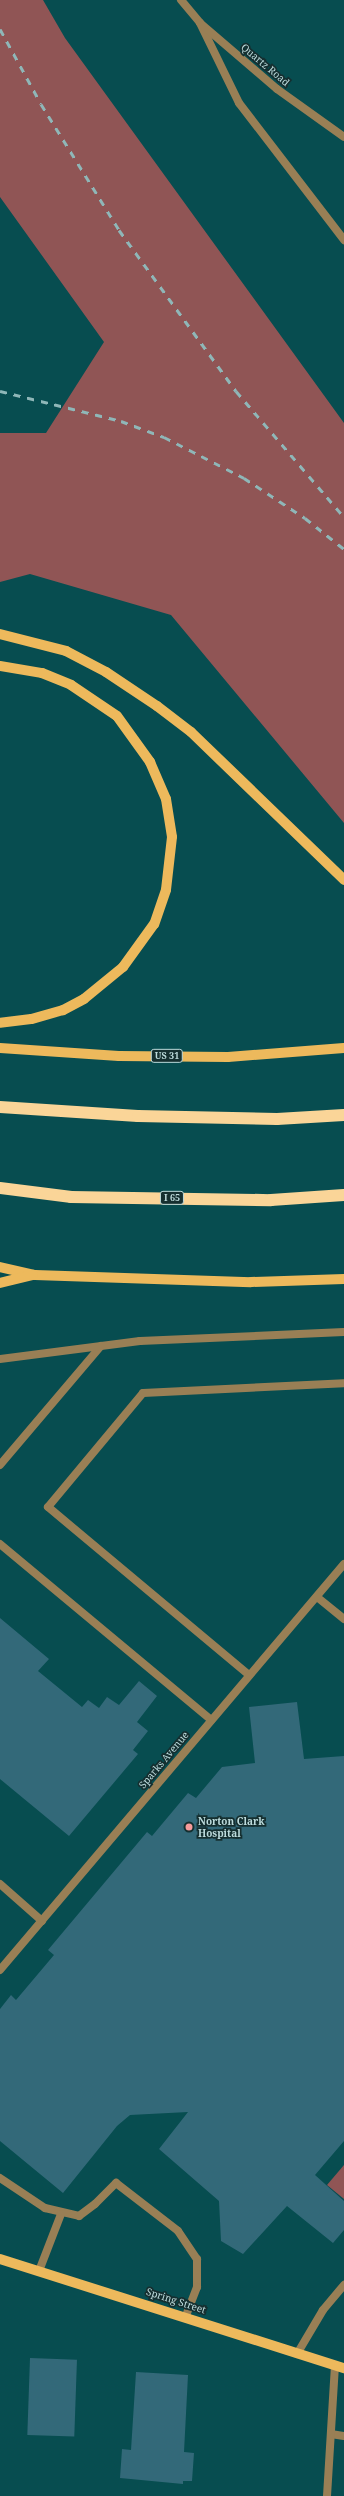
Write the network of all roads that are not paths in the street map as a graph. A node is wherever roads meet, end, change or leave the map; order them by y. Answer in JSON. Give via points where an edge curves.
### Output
{"nodes":[{"id":1,"x":181,"y":0,"type":"edge"},
{"id":2,"x":200,"y":23,"type":"junction"},
{"id":3,"x":344,"y":138,"type":"edge"},
{"id":4,"x":344,"y":240,"type":"edge"},
{"id":5,"x":0,"y":634,"type":"edge"},
{"id":6,"x":0,"y":666,"type":"edge"},
{"id":7,"x":344,"y":880,"type":"edge"},
{"id":8,"x":0,"y":1023,"type":"edge"},
{"id":9,"x":0,"y":1048,"type":"edge"},
{"id":10,"x":344,"y":1048,"type":"edge"},
{"id":11,"x":0,"y":1108,"type":"edge"},
{"id":12,"x":344,"y":1116,"type":"edge"},
{"id":13,"x":0,"y":1188,"type":"edge"},
{"id":14,"x":344,"y":1196,"type":"edge"},
{"id":15,"x":0,"y":1267,"type":"edge"},
{"id":16,"x":35,"y":1275,"type":"junction"},
{"id":17,"x":344,"y":1279,"type":"edge"},
{"id":18,"x":0,"y":1283,"type":"edge"},
{"id":19,"x":344,"y":1332,"type":"edge"},
{"id":20,"x":101,"y":1346,"type":"junction"},
{"id":21,"x":1,"y":1360,"type":"edge"},
{"id":22,"x":344,"y":1383,"type":"edge"},
{"id":23,"x":0,"y":1465,"type":"edge"},
{"id":24,"x":0,"y":1544,"type":"edge"},
{"id":25,"x":344,"y":1564,"type":"edge"},
{"id":26,"x":317,"y":1597,"type":"junction"},
{"id":27,"x":344,"y":1619,"type":"edge"},
{"id":28,"x":249,"y":1675,"type":"junction"},
{"id":29,"x":211,"y":1720,"type":"junction"},
{"id":30,"x":0,"y":1884,"type":"edge"},
{"id":31,"x":42,"y":1921,"type":"junction"},
{"id":32,"x":0,"y":1970,"type":"edge"},
{"id":33,"x":0,"y":2178,"type":"edge"},
{"id":34,"x":61,"y":2214,"type":"junction"},
{"id":35,"x":0,"y":2259,"type":"edge"},
{"id":36,"x":39,"y":2271,"type":"junction"},
{"id":37,"x":344,"y":2285,"type":"edge"},
{"id":38,"x":186,"y":2316,"type":"junction"},
{"id":39,"x":297,"y":2354,"type":"junction"},
{"id":40,"x":340,"y":2367,"type":"edge"},
{"id":41,"x":331,"y":2434,"type":"junction"},
{"id":42,"x":344,"y":2436,"type":"edge"},
{"id":43,"x":327,"y":2496,"type":"edge"}],
"edges":[{"from":1,"to":2,"type":"street","name":"Quartz Road"},
{"from":2,"to":3,"type":"street","name":"Quartz Road","via":[[277,89]]},
{"from":2,"to":4,"type":"street","via":[[239,103]]},
{"from":5,"to":7,"type":"main road","via":[[66,651],[106,672],[157,706],[191,732]]},
{"from":6,"to":8,"type":"main road","via":[[42,673],[71,685],[117,716],[140,744],[153,768],[166,799],[172,837],[166,890],[157,918],[146,939],[123,967],[84,999],[63,1010],[31,1019]]},
{"from":9,"to":10,"type":"main road","number":"US 31","via":[[119,1056],[228,1057]]},
{"from":11,"to":12,"type":"highway","via":[[146,1116],[277,1119]]},
{"from":13,"to":14,"type":"highway","number":"I 65","via":[[71,1197],[271,1200]]},
{"from":15,"to":16,"type":"main road"},
{"from":16,"to":17,"type":"main road","via":[[251,1282]]},
{"from":16,"to":18,"type":"main road"},
{"from":19,"to":20,"type":"street","via":[[140,1341]]},
{"from":20,"to":21,"type":"street"},
{"from":20,"to":23,"type":"street"},
{"from":22,"to":28,"type":"street","via":[[144,1393],[48,1507]]},
{"from":24,"to":29,"type":"street"},
{"from":25,"to":26,"type":"street","name":"Sparks Avenue"},
{"from":26,"to":27,"type":"street"},
{"from":26,"to":28,"type":"street","name":"Sparks Avenue"},
{"from":28,"to":29,"type":"street","name":"Sparks Avenue"},
{"from":29,"to":31,"type":"street","name":"Sparks Avenue"},
{"from":30,"to":31,"type":"street"},
{"from":31,"to":32,"type":"street","name":"Sparks Avenue"},
{"from":33,"to":34,"type":"street","via":[[45,2208]]},
{"from":34,"to":36,"type":"street"},
{"from":34,"to":38,"type":"street","via":[[79,2216],[116,2183],[178,2231],[197,2258],[197,2287]]},
{"from":35,"to":36,"type":"main road","name":"Spring Street"},
{"from":36,"to":38,"type":"main road","name":"Spring Street"},
{"from":37,"to":39,"type":"street","via":[[323,2310]]},
{"from":38,"to":39,"type":"main road","name":"Spring Street"},
{"from":39,"to":40,"type":"main road","name":"Spring Street"},
{"from":40,"to":41,"type":"street"},
{"from":41,"to":42,"type":"street"},
{"from":41,"to":43,"type":"street"}]}
